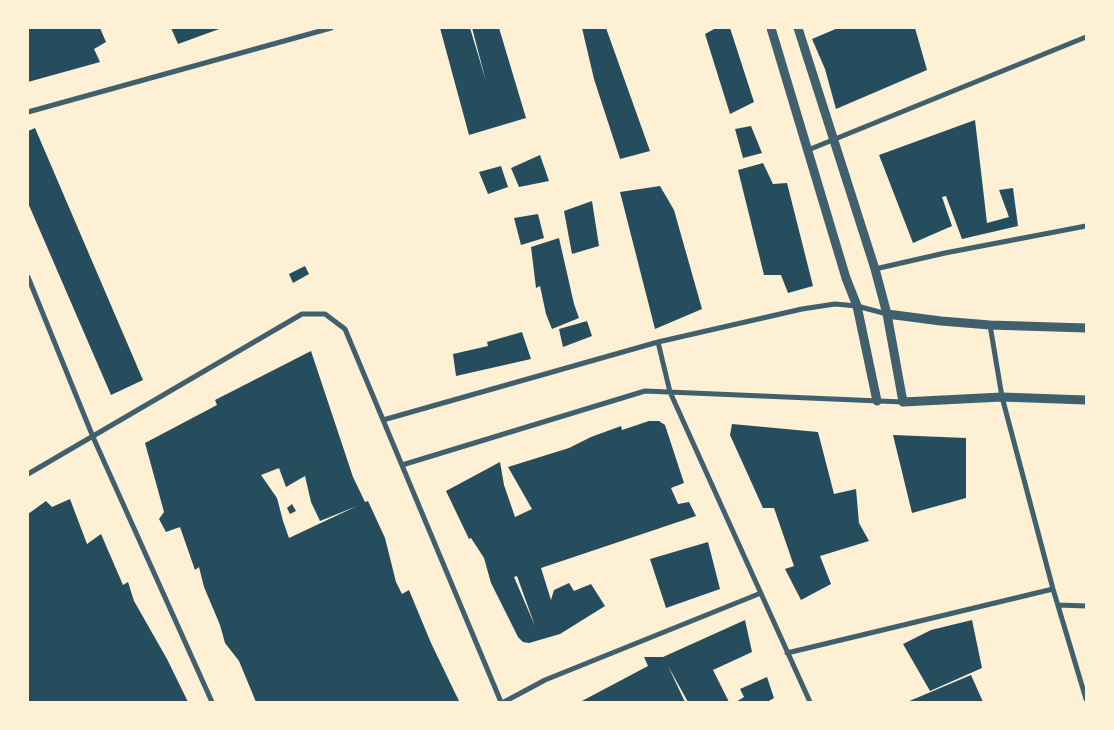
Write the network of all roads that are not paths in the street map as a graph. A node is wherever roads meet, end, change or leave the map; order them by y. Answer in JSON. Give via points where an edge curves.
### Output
{"nodes":[{"id":1,"x":331,"y":28,"type":"edge"},
{"id":2,"x":771,"y":28,"type":"edge"},
{"id":3,"x":798,"y":28,"type":"edge"},
{"id":4,"x":1086,"y":37,"type":"edge"},
{"id":5,"x":28,"y":112,"type":"edge"},
{"id":6,"x":834,"y":141,"type":"junction"},
{"id":7,"x":808,"y":150,"type":"junction"},
{"id":8,"x":1086,"y":226,"type":"edge"},
{"id":9,"x":874,"y":270,"type":"junction"},
{"id":10,"x":28,"y":277,"type":"edge"},
{"id":11,"x":857,"y":306,"type":"junction"},
{"id":12,"x":886,"y":314,"type":"junction"},
{"id":13,"x":990,"y":325,"type":"junction"},
{"id":14,"x":1086,"y":328,"type":"edge"},
{"id":15,"x":658,"y":342,"type":"junction"},
{"id":16,"x":670,"y":392,"type":"junction"},
{"id":17,"x":1002,"y":397,"type":"junction"},
{"id":18,"x":1086,"y":400,"type":"edge"},
{"id":19,"x":877,"y":401,"type":"junction"},
{"id":20,"x":903,"y":402,"type":"junction"},
{"id":21,"x":383,"y":420,"type":"junction"},
{"id":22,"x":93,"y":436,"type":"junction"},
{"id":23,"x":402,"y":465,"type":"junction"},
{"id":24,"x":28,"y":474,"type":"edge"},
{"id":25,"x":1053,"y":589,"type":"junction"},
{"id":26,"x":761,"y":593,"type":"junction"},
{"id":27,"x":1058,"y":605,"type":"junction"},
{"id":28,"x":1086,"y":606,"type":"edge"},
{"id":29,"x":787,"y":652,"type":"junction"},
{"id":30,"x":1086,"y":699,"type":"edge"},
{"id":31,"x":212,"y":702,"type":"edge"},
{"id":32,"x":502,"y":702,"type":"edge"},
{"id":33,"x":810,"y":702,"type":"edge"}],
"edges":[{"from":1,"to":5,"type":"street"},
{"from":2,"to":7,"type":"street"},
{"from":3,"to":6,"type":"street"},
{"from":4,"to":6,"type":"street"},
{"from":6,"to":7,"type":"street"},
{"from":6,"to":9,"type":"street"},
{"from":7,"to":11,"type":"street"},
{"from":8,"to":9,"type":"street"},
{"from":9,"to":12,"type":"street"},
{"from":10,"to":22,"type":"street"},
{"from":11,"to":12,"type":"street"},
{"from":11,"to":15,"type":"street","via":[[835,304],[802,309]]},
{"from":11,"to":19,"type":"street"},
{"from":12,"to":13,"type":"street"},
{"from":12,"to":20,"type":"street"},
{"from":13,"to":14,"type":"street"},
{"from":13,"to":17,"type":"street"},
{"from":15,"to":16,"type":"street"},
{"from":15,"to":21,"type":"street"},
{"from":16,"to":19,"type":"street"},
{"from":16,"to":23,"type":"street","via":[[645,391]]},
{"from":16,"to":26,"type":"street"},
{"from":17,"to":18,"type":"street"},
{"from":17,"to":20,"type":"street"},
{"from":17,"to":25,"type":"street"},
{"from":19,"to":20,"type":"street"},
{"from":21,"to":22,"type":"street","via":[[345,329],[325,314],[302,314]]},
{"from":21,"to":23,"type":"street"},
{"from":22,"to":24,"type":"street"},
{"from":22,"to":31,"type":"street"},
{"from":23,"to":32,"type":"street"},
{"from":25,"to":27,"type":"street"},
{"from":25,"to":29,"type":"street"},
{"from":26,"to":29,"type":"street"},
{"from":26,"to":32,"type":"street","via":[[545,680]]},
{"from":27,"to":28,"type":"street"},
{"from":27,"to":30,"type":"street"},
{"from":29,"to":33,"type":"street"}]}
